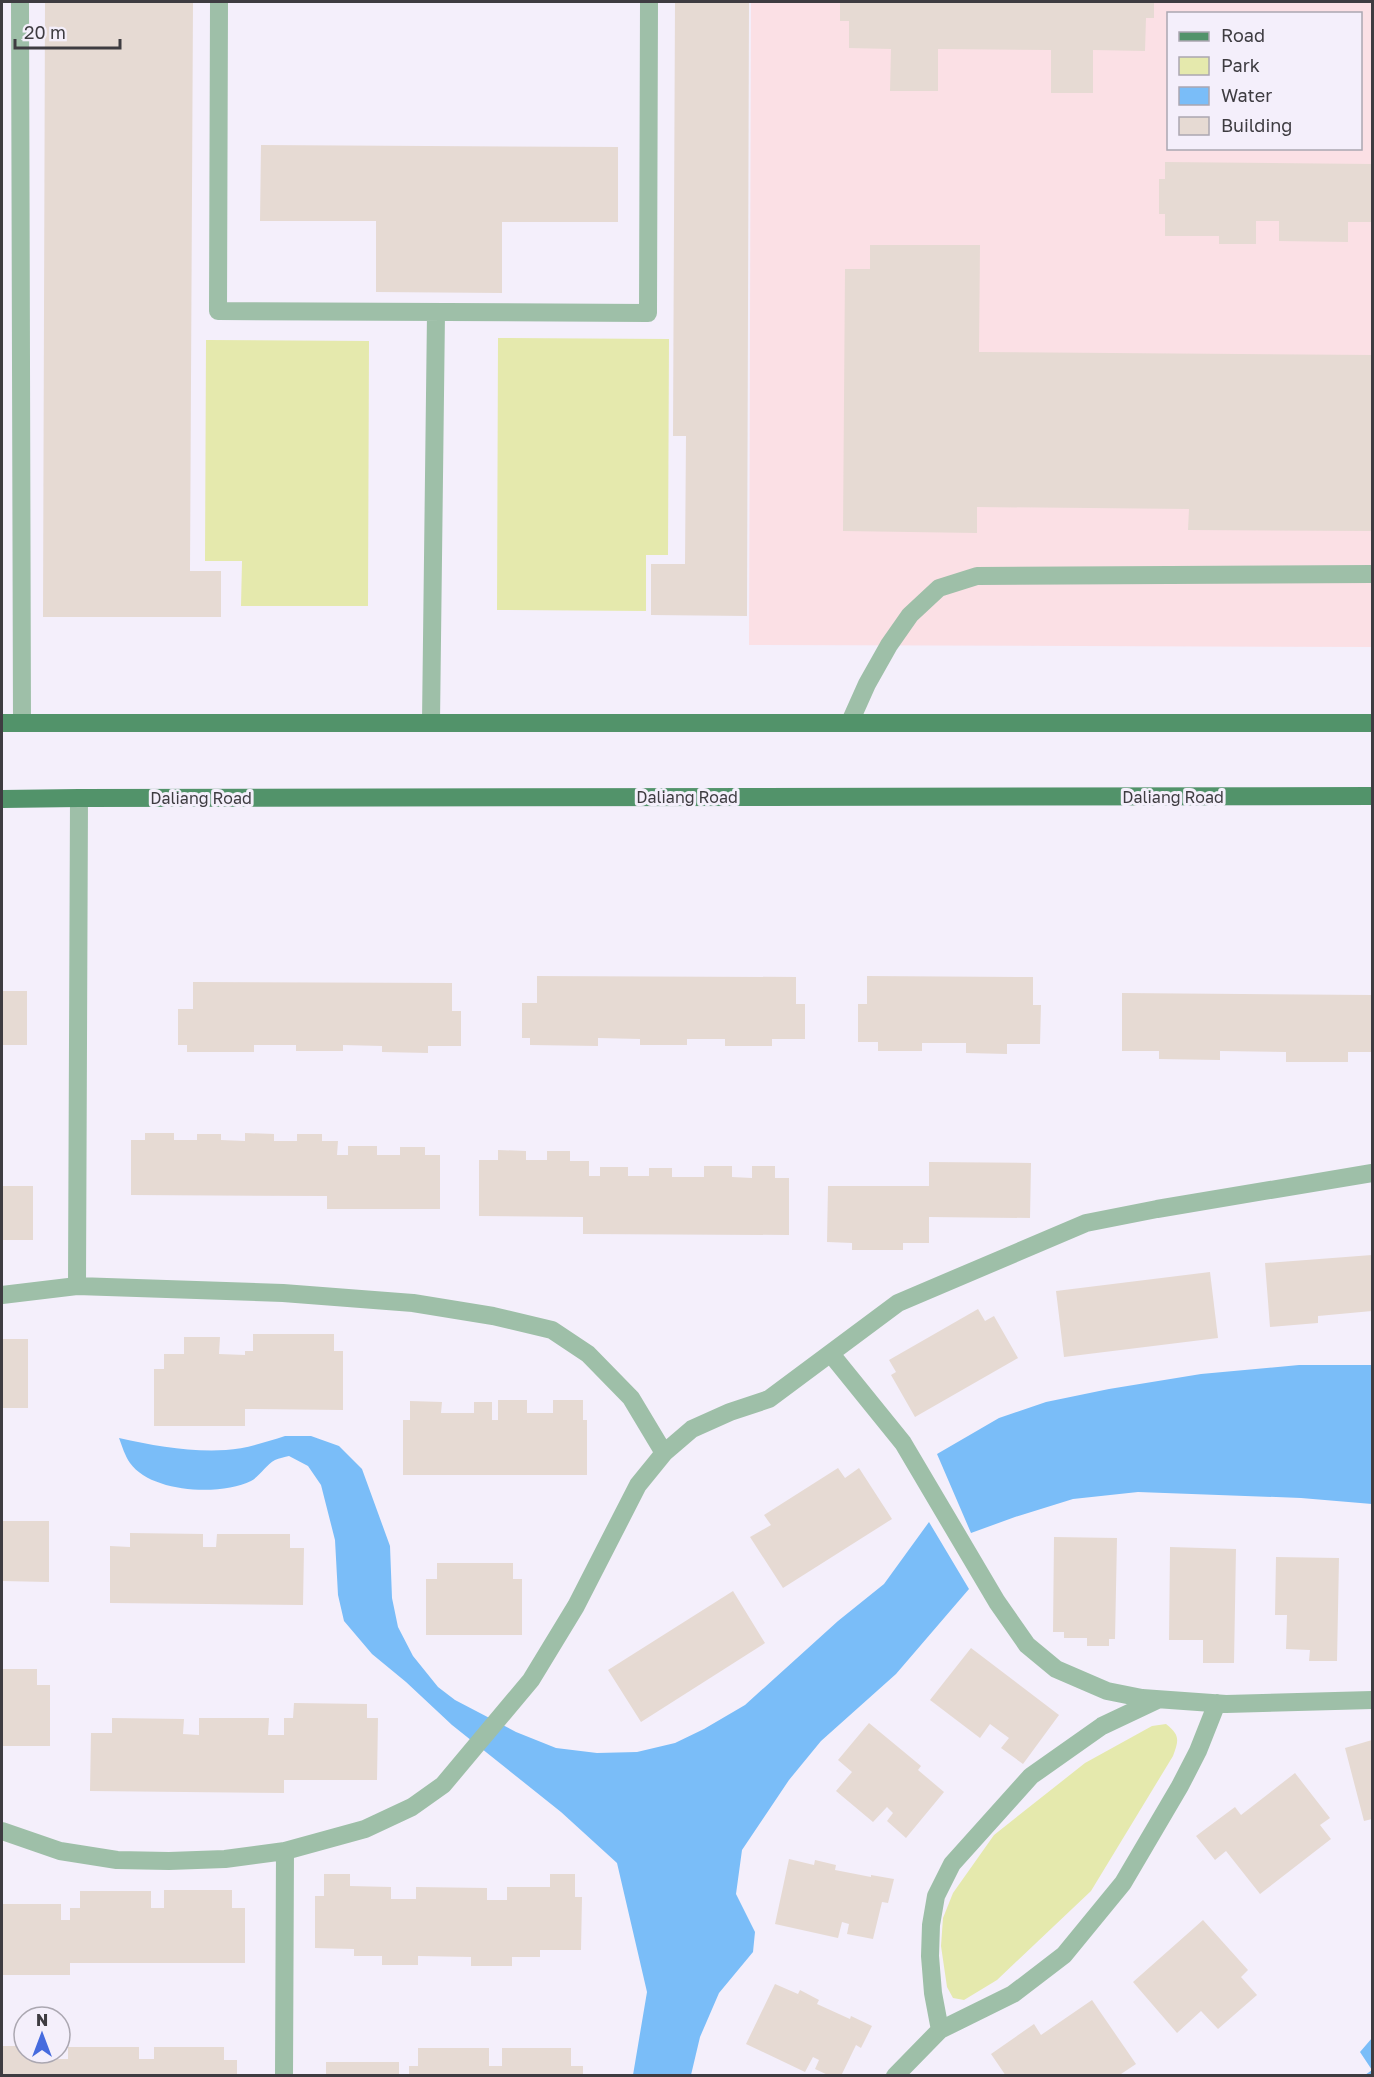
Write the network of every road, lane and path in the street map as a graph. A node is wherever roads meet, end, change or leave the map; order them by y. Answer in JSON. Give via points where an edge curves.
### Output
{"nodes":[{"id":1,"x":20,"y":2,"type":"edge"},
{"id":2,"x":219,"y":2,"type":"edge"},
{"id":3,"x":649,"y":2,"type":"edge"},
{"id":4,"x":436,"y":313,"type":"junction"},
{"id":5,"x":1372,"y":574,"type":"edge"},
{"id":6,"x":431,"y":722,"type":"junction"},
{"id":7,"x":850,"y":722,"type":"junction"},
{"id":8,"x":2,"y":723,"type":"edge"},
{"id":9,"x":22,"y":723,"type":"junction"},
{"id":10,"x":1372,"y":723,"type":"edge"},
{"id":11,"x":1372,"y":796,"type":"edge"},
{"id":12,"x":79,"y":798,"type":"junction"},
{"id":13,"x":2,"y":800,"type":"edge"},
{"id":14,"x":1372,"y":1173,"type":"edge"},
{"id":15,"x":76,"y":1286,"type":"junction"},
{"id":16,"x":2,"y":1295,"type":"edge"},
{"id":17,"x":831,"y":1354,"type":"junction"},
{"id":18,"x":663,"y":1453,"type":"junction"},
{"id":19,"x":1159,"y":1700,"type":"junction"},
{"id":20,"x":1372,"y":1700,"type":"edge"},
{"id":21,"x":1217,"y":1703,"type":"junction"},
{"id":22,"x":2,"y":1831,"type":"edge"},
{"id":23,"x":285,"y":1851,"type":"junction"},
{"id":24,"x":940,"y":2030,"type":"junction"},
{"id":25,"x":284,"y":2076,"type":"edge"},
{"id":26,"x":895,"y":2076,"type":"edge"}],
"edges":[{"from":1,"to":9,"type":"street"},
{"from":2,"to":4,"type":"street","via":[[218,311]]},
{"from":3,"to":4,"type":"street","via":[[648,313]]},
{"from":4,"to":6,"type":"street"},
{"from":5,"to":7,"type":"street","via":[[977,576],[939,588],[910,615],[867,684]]},
{"from":6,"to":7,"type":"main road"},
{"from":6,"to":9,"type":"main road"},
{"from":7,"to":10,"type":"main road"},
{"from":8,"to":9,"type":"main road"},
{"from":11,"to":12,"type":"main road","name":"Daliang Road"},
{"from":12,"to":13,"type":"main road","name":"Daliang Road"},
{"from":12,"to":15,"type":"street"},
{"from":14,"to":17,"type":"street","via":[[1086,1223],[898,1303]]},
{"from":15,"to":16,"type":"street"},
{"from":15,"to":18,"type":"street","via":[[283,1293],[413,1303],[552,1330],[588,1354],[631,1398]]},
{"from":17,"to":18,"type":"street","via":[[769,1399],[692,1429]]},
{"from":17,"to":19,"type":"street","via":[[903,1443],[997,1602],[1028,1644],[1056,1668],[1077,1679],[1107,1691]]},
{"from":18,"to":23,"type":"street","via":[[638,1485],[576,1606],[531,1680],[443,1785],[412,1807],[365,1829]]},
{"from":19,"to":21,"type":"street"},
{"from":19,"to":24,"type":"street","via":[[1102,1726],[1031,1776],[952,1864],[936,1896],[931,1925],[933,1993]]},
{"from":20,"to":21,"type":"street"},
{"from":21,"to":24,"type":"street","via":[[1180,1786],[1123,1883],[1064,1955],[1012,1995]]},
{"from":22,"to":23,"type":"street","via":[[60,1851],[117,1860],[214,1859]]},
{"from":23,"to":25,"type":"street"},
{"from":24,"to":26,"type":"street"}]}
